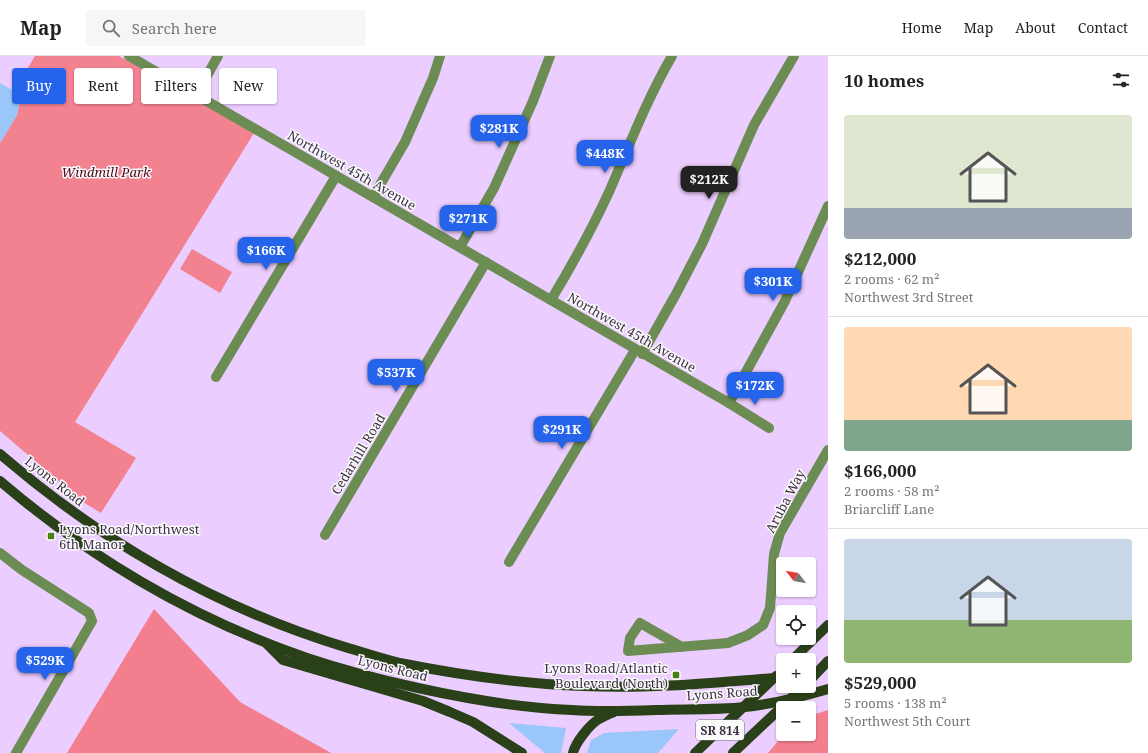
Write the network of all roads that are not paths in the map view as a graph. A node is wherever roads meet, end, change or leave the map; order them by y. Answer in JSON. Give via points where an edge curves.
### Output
{"nodes":[{"id":1,"x":129,"y":56,"type":"edge"},
{"id":2,"x":218,"y":56,"type":"edge"},
{"id":3,"x":440,"y":56,"type":"edge"},
{"id":4,"x":550,"y":56,"type":"edge"},
{"id":5,"x":672,"y":56,"type":"edge"},
{"id":6,"x":794,"y":56,"type":"edge"},
{"id":7,"x":150,"y":68,"type":"edge"},
{"id":8,"x":211,"y":68,"type":"edge"},
{"id":9,"x":211,"y":104,"type":"edge"},
{"id":10,"x":336,"y":176,"type":"junction"},
{"id":11,"x":373,"y":197,"type":"junction"},
{"id":12,"x":828,"y":206,"type":"edge"},
{"id":13,"x":460,"y":247,"type":"junction"},
{"id":14,"x":486,"y":262,"type":"junction"},
{"id":15,"x":551,"y":300,"type":"junction"},
{"id":16,"x":638,"y":352,"type":"junction"},
{"id":17,"x":216,"y":377,"type":"dead end"},
{"id":18,"x":729,"y":403,"type":"junction"},
{"id":19,"x":769,"y":428,"type":"dead end"},
{"id":20,"x":828,"y":450,"type":"edge"},
{"id":21,"x":0,"y":454,"type":"edge"},
{"id":22,"x":0,"y":481,"type":"edge"},
{"id":23,"x":325,"y":535,"type":"dead end"},
{"id":24,"x":0,"y":553,"type":"edge"},
{"id":25,"x":509,"y":562,"type":"dead end"},
{"id":26,"x":828,"y":625,"type":"edge"},
{"id":27,"x":264,"y":642,"type":"junction"},
{"id":28,"x":682,"y":647,"type":"junction"},
{"id":29,"x":799,"y":653,"type":"edge"},
{"id":30,"x":826,"y":664,"type":"edge"},
{"id":31,"x":816,"y":668,"type":"edge"},
{"id":32,"x":816,"y":673,"type":"edge"},
{"id":33,"x":776,"y":677,"type":"edge"},
{"id":34,"x":776,"y":680,"type":"edge"},
{"id":35,"x":828,"y":690,"type":"edge"},
{"id":36,"x":796,"y":693,"type":"edge"},
{"id":37,"x":790,"y":699,"type":"junction"},
{"id":38,"x":744,"y":707,"type":"junction"},
{"id":39,"x":617,"y":711,"type":"junction"},
{"id":40,"x":16,"y":753,"type":"edge"},
{"id":41,"x":522,"y":753,"type":"edge"},
{"id":42,"x":573,"y":753,"type":"edge"},
{"id":43,"x":695,"y":753,"type":"edge"},
{"id":44,"x":733,"y":753,"type":"edge"}],
"edges":[{"from":1,"to":7,"type":"street","name":"Northwest 45th Avenue"},
{"from":2,"to":8,"type":"street"},
{"from":3,"to":11,"type":"street","via":[[433,78],[404,142]]},
{"from":4,"to":13,"type":"street","via":[[494,188]]},
{"from":5,"to":15,"type":"street","via":[[658,80],[580,250]]},
{"from":6,"to":16,"type":"street","via":[[754,125],[702,244],[676,294]]},
{"from":9,"to":10,"type":"street","name":"Northwest 45th Avenue"},
{"from":10,"to":11,"type":"street","name":"Northwest 45th Avenue"},
{"from":10,"to":17,"type":"street"},
{"from":11,"to":13,"type":"street","name":"Northwest 45th Avenue"},
{"from":12,"to":18,"type":"street","via":[[786,301]]},
{"from":13,"to":14,"type":"street","name":"Northwest 45th Avenue"},
{"from":14,"to":15,"type":"street","name":"Northwest 45th Avenue"},
{"from":14,"to":23,"type":"street","name":"Cedarhill Road"},
{"from":15,"to":16,"type":"street","name":"Northwest 45th Avenue"},
{"from":16,"to":18,"type":"street","name":"Northwest 45th Avenue"},
{"from":16,"to":25,"type":"street"},
{"from":18,"to":19,"type":"street","name":"Northwest 45th Avenue"},
{"from":20,"to":28,"type":"street","name":"Aruba Way","via":[[780,533],[774,554],[770,608],[763,626],[728,643]]},
{"from":21,"to":33,"type":"main road","name":"Lyons Road","via":[[51,497],[111,538],[180,579],[248,612],[311,637],[399,662],[533,683],[629,687]]},
{"from":22,"to":27,"type":"main road","name":"Lyons Road","via":[[82,545],[136,579],[190,608]]},
{"from":24,"to":40,"type":"street","via":[[89,613],[92,621]]},
{"from":26,"to":29,"type":"main road"},
{"from":27,"to":39,"type":"main road","name":"Lyons Road","via":[[376,679],[457,697],[534,707]]},
{"from":27,"to":41,"type":"main road","via":[[283,660],[450,712],[473,722]]},
{"from":28,"to":28,"type":"street","name":"Aruba Way","via":[[659,649],[628,651],[630,638],[640,623]]},
{"from":30,"to":31,"type":"main road"},
{"from":30,"to":32,"type":"main road"},
{"from":34,"to":38,"type":"main road","number":"SR 814"},
{"from":35,"to":37,"type":"main road","name":"Lyons Road"},
{"from":36,"to":37,"type":"main road","number":"SR 814"},
{"from":37,"to":38,"type":"main road","name":"Lyons Road"},
{"from":37,"to":44,"type":"main road","number":"SR 814"},
{"from":38,"to":39,"type":"main road","name":"Lyons Road"},
{"from":38,"to":43,"type":"main road","number":"SR 814"},
{"from":39,"to":42,"type":"main road","via":[[598,719],[583,734]]}]}
